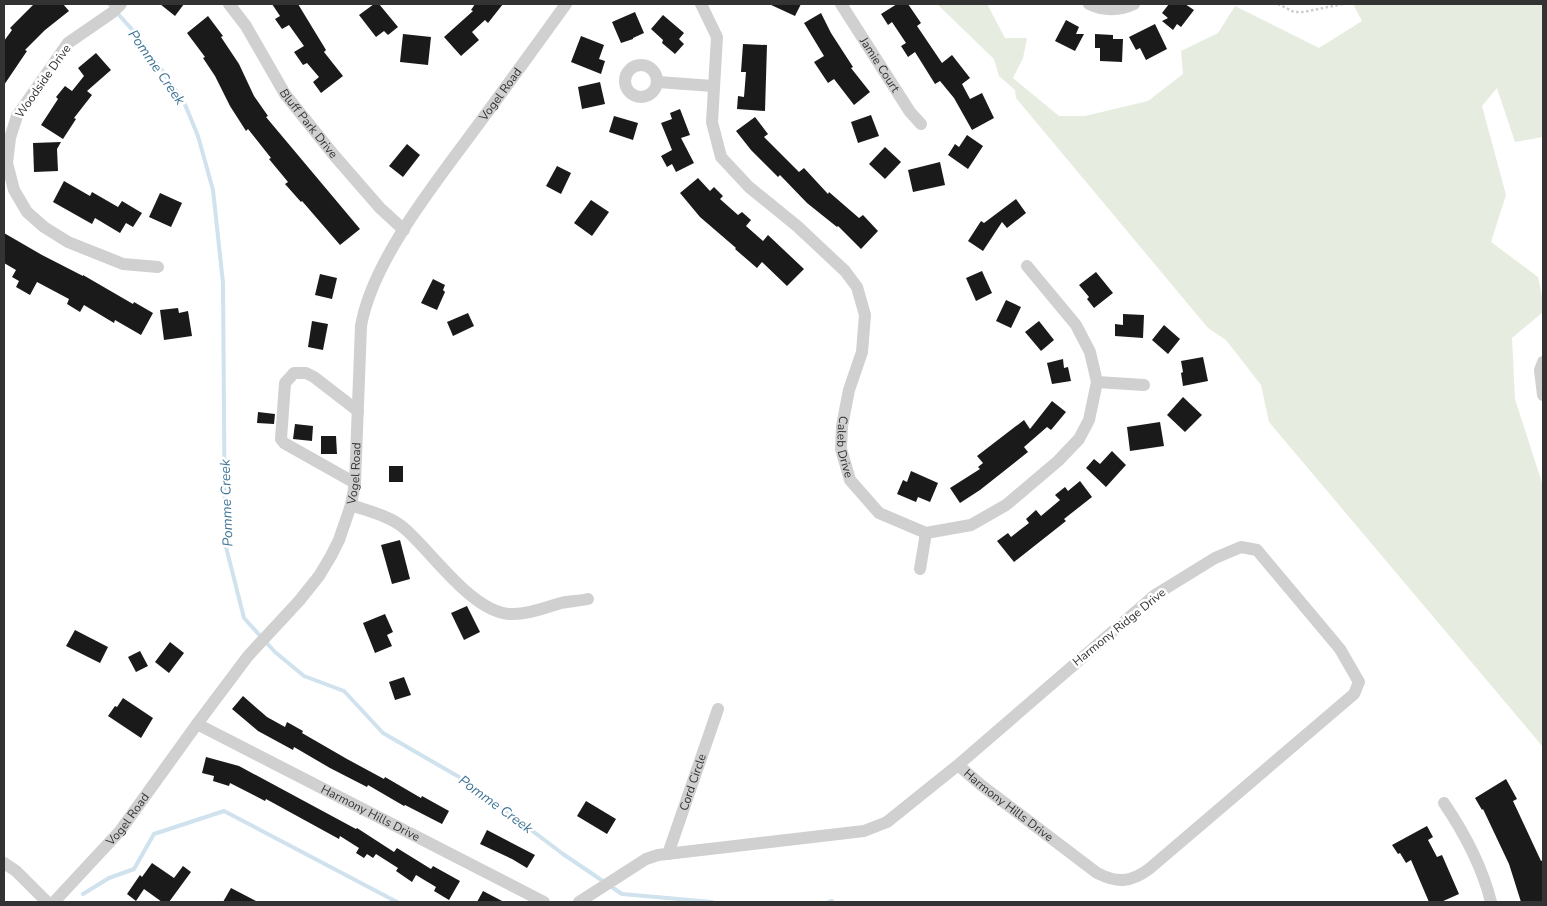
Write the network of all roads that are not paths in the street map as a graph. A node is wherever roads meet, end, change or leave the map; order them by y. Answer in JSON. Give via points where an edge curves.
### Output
{"nodes":[{"id":1,"x":120,"y":4,"type":"edge"},
{"id":2,"x":229,"y":4,"type":"edge"},
{"id":3,"x":566,"y":4,"type":"edge"},
{"id":4,"x":701,"y":4,"type":"edge"},
{"id":5,"x":842,"y":4,"type":"edge"},
{"id":6,"x":1089,"y":4,"type":"edge"},
{"id":7,"x":1134,"y":4,"type":"edge"},
{"id":8,"x":658,"y":82,"type":"dead end"},
{"id":9,"x":713,"y":86,"type":"junction"},
{"id":10,"x":921,"y":124,"type":"dead end"},
{"id":11,"x":6,"y":168,"type":"edge"},
{"id":12,"x":404,"y":230,"type":"junction"},
{"id":13,"x":1027,"y":266,"type":"dead end"},
{"id":14,"x":158,"y":267,"type":"dead end"},
{"id":15,"x":1543,"y":362,"type":"edge"},
{"id":16,"x":1097,"y":382,"type":"junction"},
{"id":17,"x":1144,"y":385,"type":"dead end"},
{"id":18,"x":1543,"y":395,"type":"edge"},
{"id":19,"x":358,"y":411,"type":"junction"},
{"id":20,"x":355,"y":483,"type":"junction"},
{"id":21,"x":351,"y":505,"type":"junction"},
{"id":22,"x":926,"y":533,"type":"junction"},
{"id":23,"x":920,"y":569,"type":"dead end"},
{"id":24,"x":588,"y":600,"type":"dead end"},
{"id":25,"x":1359,"y":682,"type":"joint"},
{"id":26,"x":718,"y":709,"type":"dead end"},
{"id":27,"x":197,"y":724,"type":"junction"},
{"id":28,"x":958,"y":765,"type":"junction"},
{"id":29,"x":1444,"y":802,"type":"dead end"},
{"id":30,"x":668,"y":854,"type":"junction"},
{"id":31,"x":4,"y":863,"type":"edge"},
{"id":32,"x":47,"y":902,"type":"edge"},
{"id":33,"x":54,"y":902,"type":"edge"},
{"id":34,"x":544,"y":902,"type":"edge"},
{"id":35,"x":578,"y":902,"type":"edge"},
{"id":36,"x":1491,"y":902,"type":"edge"}],
"edges":[{"from":1,"to":11,"type":"street","name":"Woodside Drive","via":[[68,43],[17,116]]},
{"from":2,"to":12,"type":"street","name":"Bluff Park Drive","via":[[246,26],[285,94],[380,208]]},
{"from":3,"to":12,"type":"street","name":"Vogel Road"},
{"from":4,"to":9,"type":"street","name":"Caleb Drive","via":[[717,37]]},
{"from":5,"to":10,"type":"street","name":"Jamie Court","via":[[910,112]]},
{"from":6,"to":7,"type":"street","via":[[1108,10]]},
{"from":8,"to":9,"type":"street"},
{"from":9,"to":22,"type":"street","name":"Caleb Drive","via":[[712,122],[721,157],[749,187],[845,271],[857,287],[866,315],[862,352],[847,399],[841,449],[850,480],[880,513]]},
{"from":11,"to":14,"type":"street","name":"Woodside Drive","via":[[27,212],[44,228],[68,242],[122,264]]},
{"from":12,"to":19,"type":"street","name":"Vogel Road","via":[[374,282],[364,309]]},
{"from":13,"to":16,"type":"street","via":[[1076,326],[1090,352]]},
{"from":15,"to":18,"type":"street","via":[[1540,370]]},
{"from":16,"to":17,"type":"street"},
{"from":16,"to":22,"type":"street","via":[[1089,420],[1078,440],[1058,461],[1006,505],[971,525]]},
{"from":19,"to":20,"type":"street","name":"Vogel Road"},
{"from":19,"to":20,"type":"street","via":[[306,373],[294,373],[285,383],[281,439]]},
{"from":20,"to":21,"type":"street","name":"Vogel Road"},
{"from":21,"to":24,"type":"street","via":[[403,526],[470,596],[493,611],[529,613],[564,602]]},
{"from":21,"to":27,"type":"street","name":"Vogel Road","via":[[327,563],[299,601],[248,656]]},
{"from":22,"to":23,"type":"street"},
{"from":25,"to":28,"type":"street","name":"Harmony Hills Drive","via":[[1354,694],[1149,869],[1121,881],[1097,873]]},
{"from":25,"to":28,"type":"street","name":"Harmony Ridge Drive","via":[[1340,649],[1257,550],[1241,546],[1155,595]]},
{"from":26,"to":30,"type":"street","name":"Cord Circle"},
{"from":27,"to":33,"type":"street","name":"Vogel Road","via":[[120,831]]},
{"from":27,"to":34,"type":"street","name":"Harmony Hills Drive"},
{"from":28,"to":30,"type":"street","name":"Harmony Hills Drive","via":[[887,822],[864,831]]},
{"from":29,"to":36,"type":"street","via":[[1475,856]]},
{"from":30,"to":35,"type":"street","name":"Harmony Hills Drive","via":[[646,859]]},
{"from":31,"to":32,"type":"street"}]}
